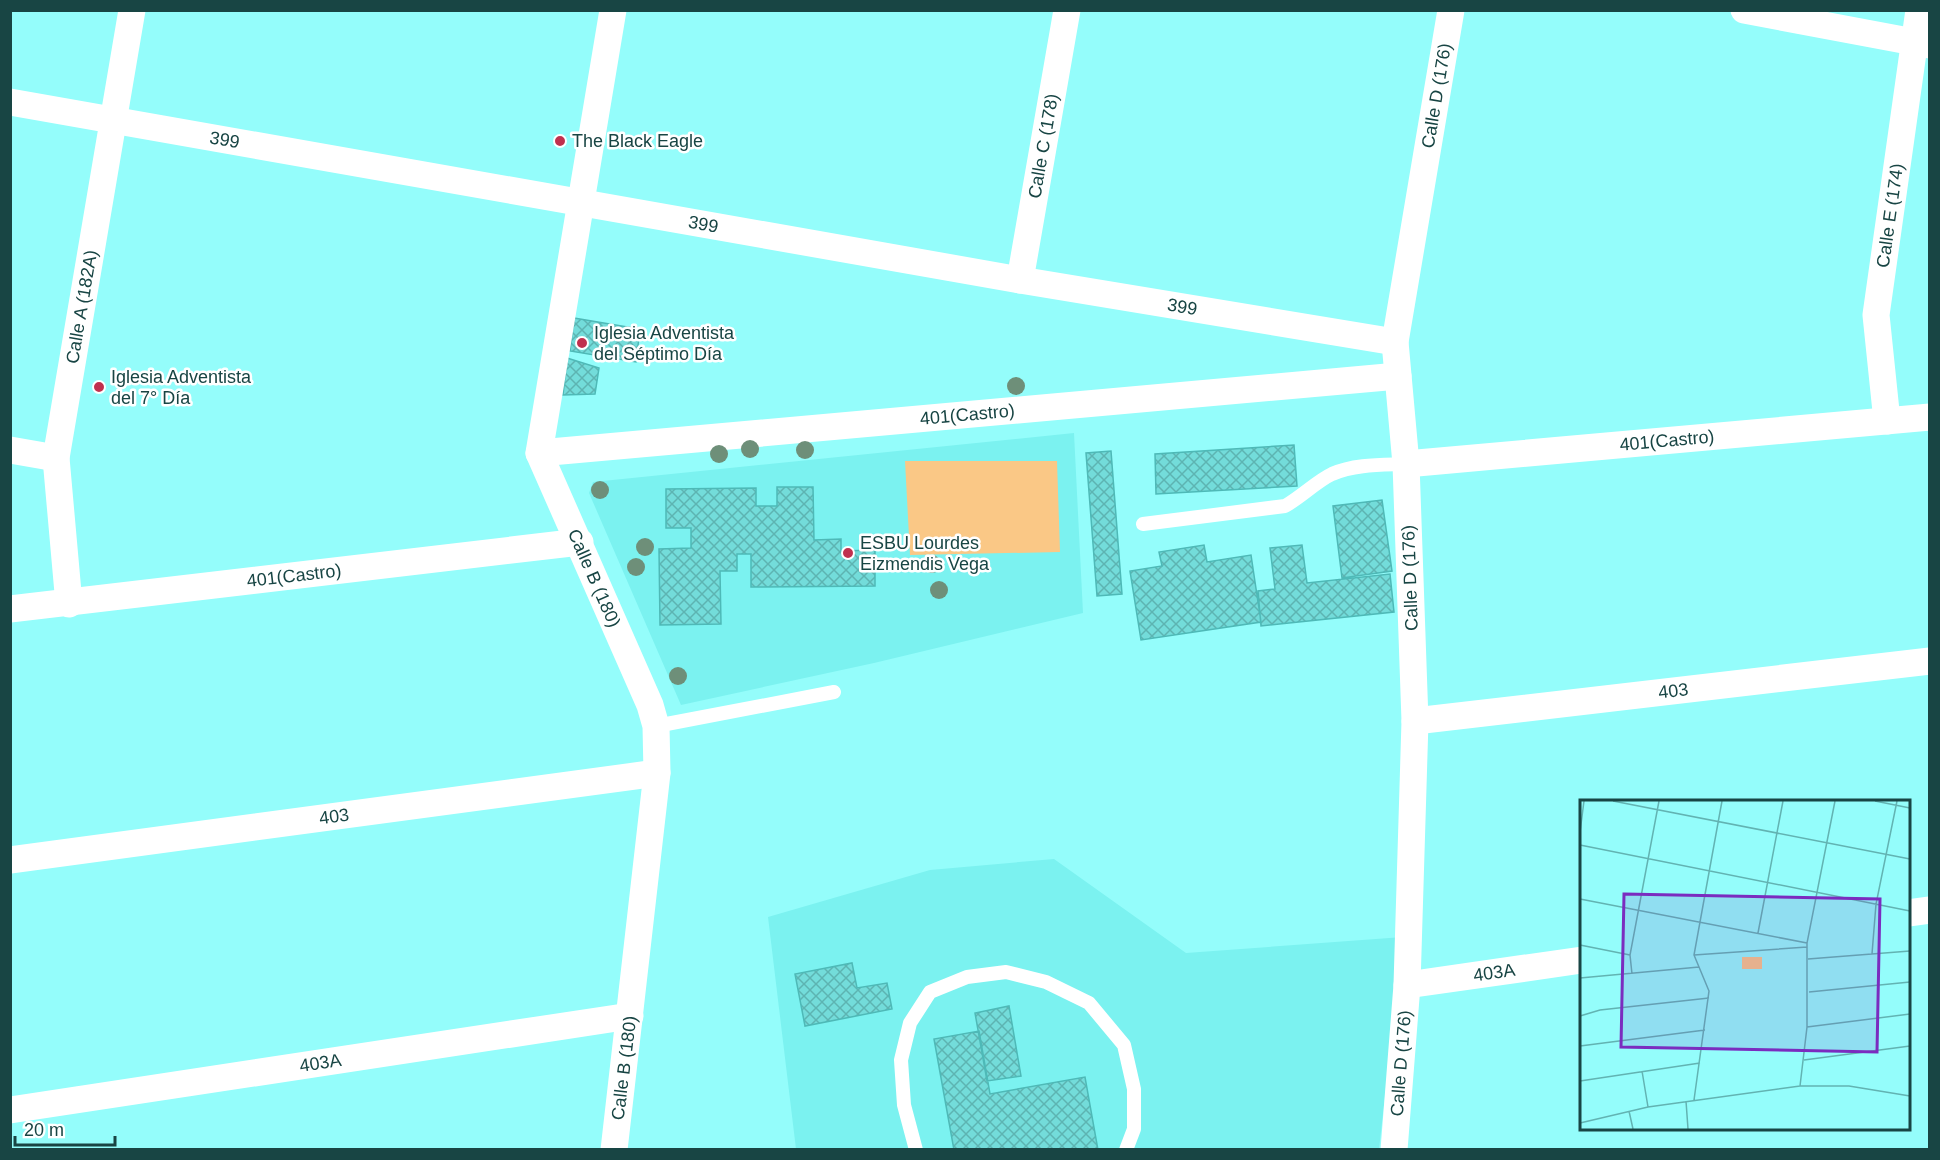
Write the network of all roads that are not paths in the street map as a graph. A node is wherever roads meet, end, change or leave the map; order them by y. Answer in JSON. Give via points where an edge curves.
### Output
{"nodes":[{"id":1,"x":132,"y":10,"type":"edge"},
{"id":2,"x":613,"y":10,"type":"edge"},
{"id":3,"x":1067,"y":10,"type":"edge"},
{"id":4,"x":1451,"y":10,"type":"edge"},
{"id":5,"x":1744,"y":10,"type":"edge"},
{"id":6,"x":1919,"y":10,"type":"edge"},
{"id":7,"x":1921,"y":43,"type":"edge"},
{"id":8,"x":10,"y":102,"type":"edge"},
{"id":9,"x":114,"y":120,"type":"junction"},
{"id":10,"x":580,"y":200,"type":"junction"},
{"id":11,"x":1020,"y":280,"type":"junction"},
{"id":12,"x":1395,"y":342,"type":"junction"},
{"id":13,"x":1398,"y":376,"type":"junction"},
{"id":14,"x":1929,"y":417,"type":"edge"},
{"id":15,"x":1887,"y":421,"type":"junction"},
{"id":16,"x":10,"y":450,"type":"edge"},
{"id":17,"x":539,"y":453,"type":"junction"},
{"id":18,"x":56,"y":458,"type":"junction"},
{"id":19,"x":1406,"y":464,"type":"junction"},
{"id":20,"x":1143,"y":524,"type":"dead end"},
{"id":21,"x":580,"y":542,"type":"junction"},
{"id":22,"x":69,"y":604,"type":"junction"},
{"id":23,"x":10,"y":609,"type":"edge"},
{"id":24,"x":1929,"y":661,"type":"edge"},
{"id":25,"x":834,"y":692,"type":"dead end"},
{"id":26,"x":1415,"y":721,"type":"junction"},
{"id":27,"x":656,"y":726,"type":"junction"},
{"id":28,"x":657,"y":773,"type":"junction"},
{"id":29,"x":10,"y":860,"type":"edge"},
{"id":30,"x":1929,"y":910,"type":"edge"},
{"id":31,"x":1910,"y":913,"type":"edge"},
{"id":32,"x":1580,"y":960,"type":"edge"},
{"id":33,"x":1407,"y":985,"type":"junction"},
{"id":34,"x":630,"y":1016,"type":"junction"},
{"id":35,"x":10,"y":1110,"type":"edge"},
{"id":36,"x":614,"y":1149,"type":"edge"},
{"id":37,"x":916,"y":1149,"type":"edge"},
{"id":38,"x":1126,"y":1149,"type":"edge"},
{"id":39,"x":1394,"y":1149,"type":"edge"}],
"edges":[{"from":1,"to":9,"type":"street","name":"Calle A (182A)"},
{"from":2,"to":10,"type":"street"},
{"from":3,"to":11,"type":"street","name":"Calle C (178)"},
{"from":4,"to":12,"type":"street","name":"Calle D (176)"},
{"from":5,"to":7,"type":"street"},
{"from":6,"to":7,"type":"street","name":"Calle E (174)"},
{"from":7,"to":15,"type":"street","name":"Calle E (174)","via":[[1876,315]]},
{"from":8,"to":9,"type":"street","name":"399"},
{"from":9,"to":10,"type":"street","name":"399"},
{"from":9,"to":18,"type":"street","name":"Calle A (182A)"},
{"from":10,"to":11,"type":"street","name":"399"},
{"from":10,"to":17,"type":"street"},
{"from":11,"to":12,"type":"street","name":"399"},
{"from":12,"to":13,"type":"street","name":"Calle D (176)"},
{"from":13,"to":17,"type":"street","name":"401(Castro)"},
{"from":13,"to":19,"type":"street","name":"Calle D (176)"},
{"from":14,"to":15,"type":"street","name":"401(Castro)"},
{"from":15,"to":19,"type":"street","name":"401(Castro)"},
{"from":16,"to":18,"type":"street"},
{"from":17,"to":21,"type":"street","name":"Calle B (180)"},
{"from":18,"to":22,"type":"street","name":"Calle A (182A)"},
{"from":19,"to":20,"type":"lane","via":[[1357,467],[1330,475],[1285,506]]},
{"from":19,"to":26,"type":"street","name":"Calle D (176)"},
{"from":21,"to":22,"type":"street","name":"401(Castro)"},
{"from":21,"to":27,"type":"street","name":"Calle B (180)"},
{"from":22,"to":23,"type":"street","name":"401(Castro)"},
{"from":24,"to":26,"type":"street","name":"403"},
{"from":25,"to":27,"type":"lane"},
{"from":26,"to":33,"type":"street","name":"Calle D (176)"},
{"from":27,"to":28,"type":"street","name":"Calle B (180)"},
{"from":28,"to":29,"type":"street","name":"403"},
{"from":28,"to":34,"type":"street","name":"Calle B (180)"},
{"from":30,"to":31,"type":"street"},
{"from":32,"to":33,"type":"street","name":"403A"},
{"from":33,"to":39,"type":"street","name":"Calle D (176)"},
{"from":34,"to":35,"type":"street","name":"403A"},
{"from":34,"to":36,"type":"street","name":"Calle B (180)"},
{"from":37,"to":38,"type":"lane","via":[[904,1105],[901,1060],[910,1023],[930,992],[967,977],[1006,972],[1046,982],[1089,1003],[1124,1045],[1134,1089],[1134,1129]]}]}
